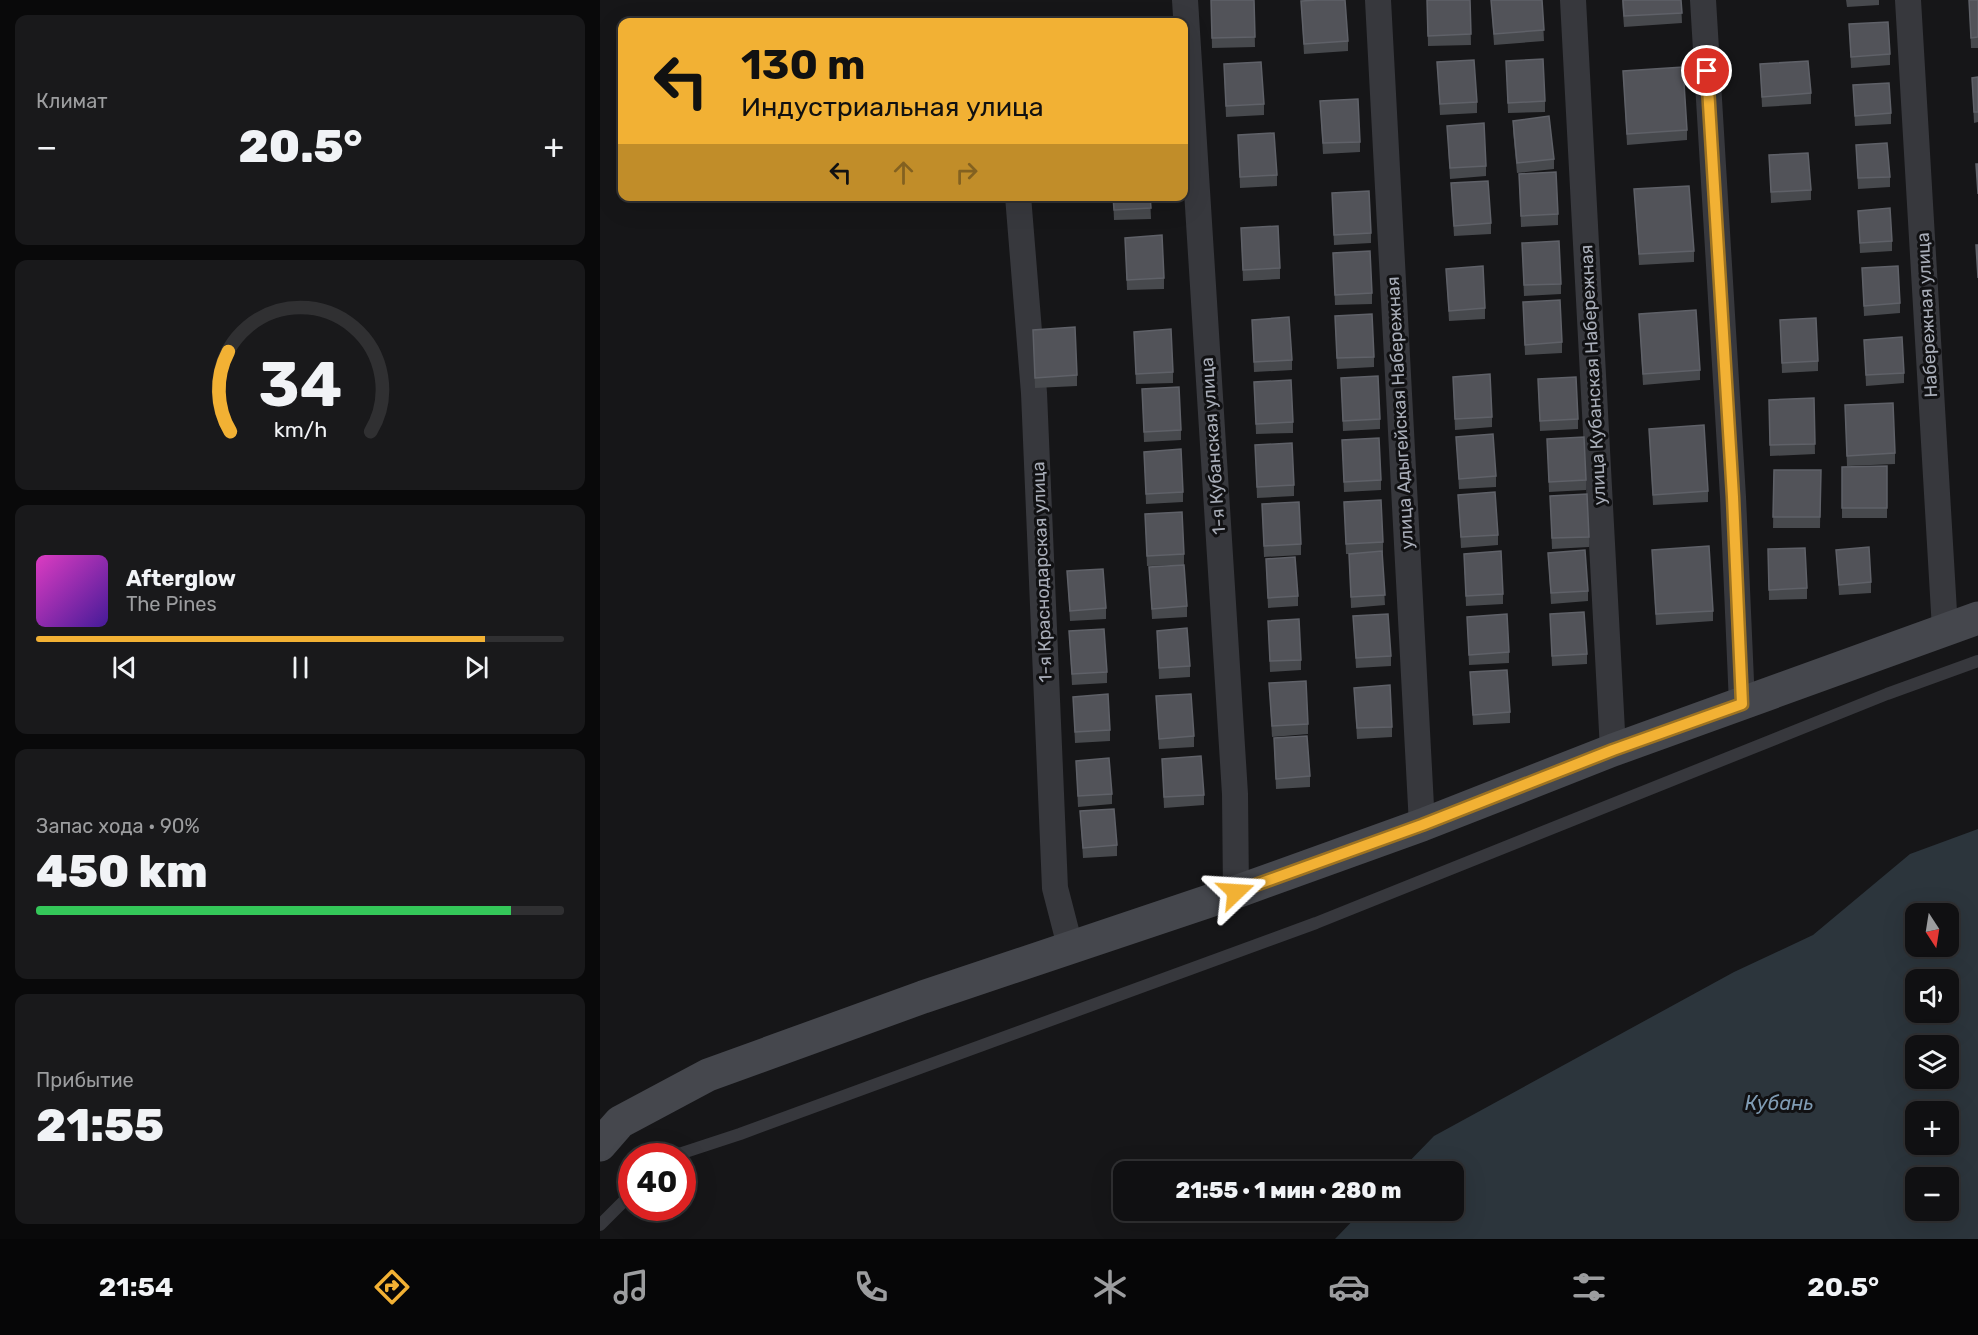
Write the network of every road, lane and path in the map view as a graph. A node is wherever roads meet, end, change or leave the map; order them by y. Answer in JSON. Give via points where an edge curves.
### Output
{"nodes":[{"id":1,"x":1185,"y":0,"type":"edge"},
{"id":2,"x":1378,"y":0,"type":"edge"},
{"id":3,"x":1573,"y":0,"type":"edge"},
{"id":4,"x":1703,"y":0,"type":"edge"},
{"id":5,"x":1908,"y":0,"type":"edge"},
{"id":6,"x":1186,"y":18,"type":"edge"},
{"id":7,"x":1188,"y":48,"type":"edge"},
{"id":8,"x":1018,"y":201,"type":"edge"},
{"id":9,"x":1978,"y":618,"type":"edge"},
{"id":10,"x":1945,"y":629,"type":"junction"},
{"id":11,"x":1978,"y":661,"type":"edge"},
{"id":12,"x":1742,"y":704,"type":"junction"},
{"id":13,"x":1613,"y":750,"type":"junction"},
{"id":14,"x":1422,"y":825,"type":"junction"},
{"id":15,"x":1236,"y":892,"type":"junction"},
{"id":16,"x":1070,"y":946,"type":"junction"},
{"id":17,"x":600,"y":1145,"type":"edge"},
{"id":18,"x":696,"y":1148,"type":"edge"},
{"id":19,"x":618,"y":1207,"type":"edge"},
{"id":20,"x":600,"y":1224,"type":"edge"}],
"edges":[{"from":1,"to":6,"type":"street","name":"1-я Кубанская улица"},
{"from":2,"to":14,"type":"street","name":"улица Адыгейская Набережная"},
{"from":3,"to":13,"type":"street","name":"улица Кубанская Набережная"},
{"from":4,"to":12,"type":"street"},
{"from":5,"to":10,"type":"street","name":"Набережная улица"},
{"from":7,"to":15,"type":"street","name":"1-я Кубанская улица","via":[[1235,794]]},
{"from":8,"to":16,"type":"street","name":"1-я Краснодарская улица","via":[[1034,393],[1055,888]]},
{"from":9,"to":10,"type":"street"},
{"from":10,"to":12,"type":"street"},
{"from":11,"to":18,"type":"lane","via":[[1316,923]]},
{"from":12,"to":13,"type":"street"},
{"from":13,"to":14,"type":"street"},
{"from":14,"to":15,"type":"street"},
{"from":15,"to":16,"type":"street"},
{"from":16,"to":17,"type":"street","via":[[708,1075],[620,1122]]},
{"from":19,"to":20,"type":"lane"}]}
